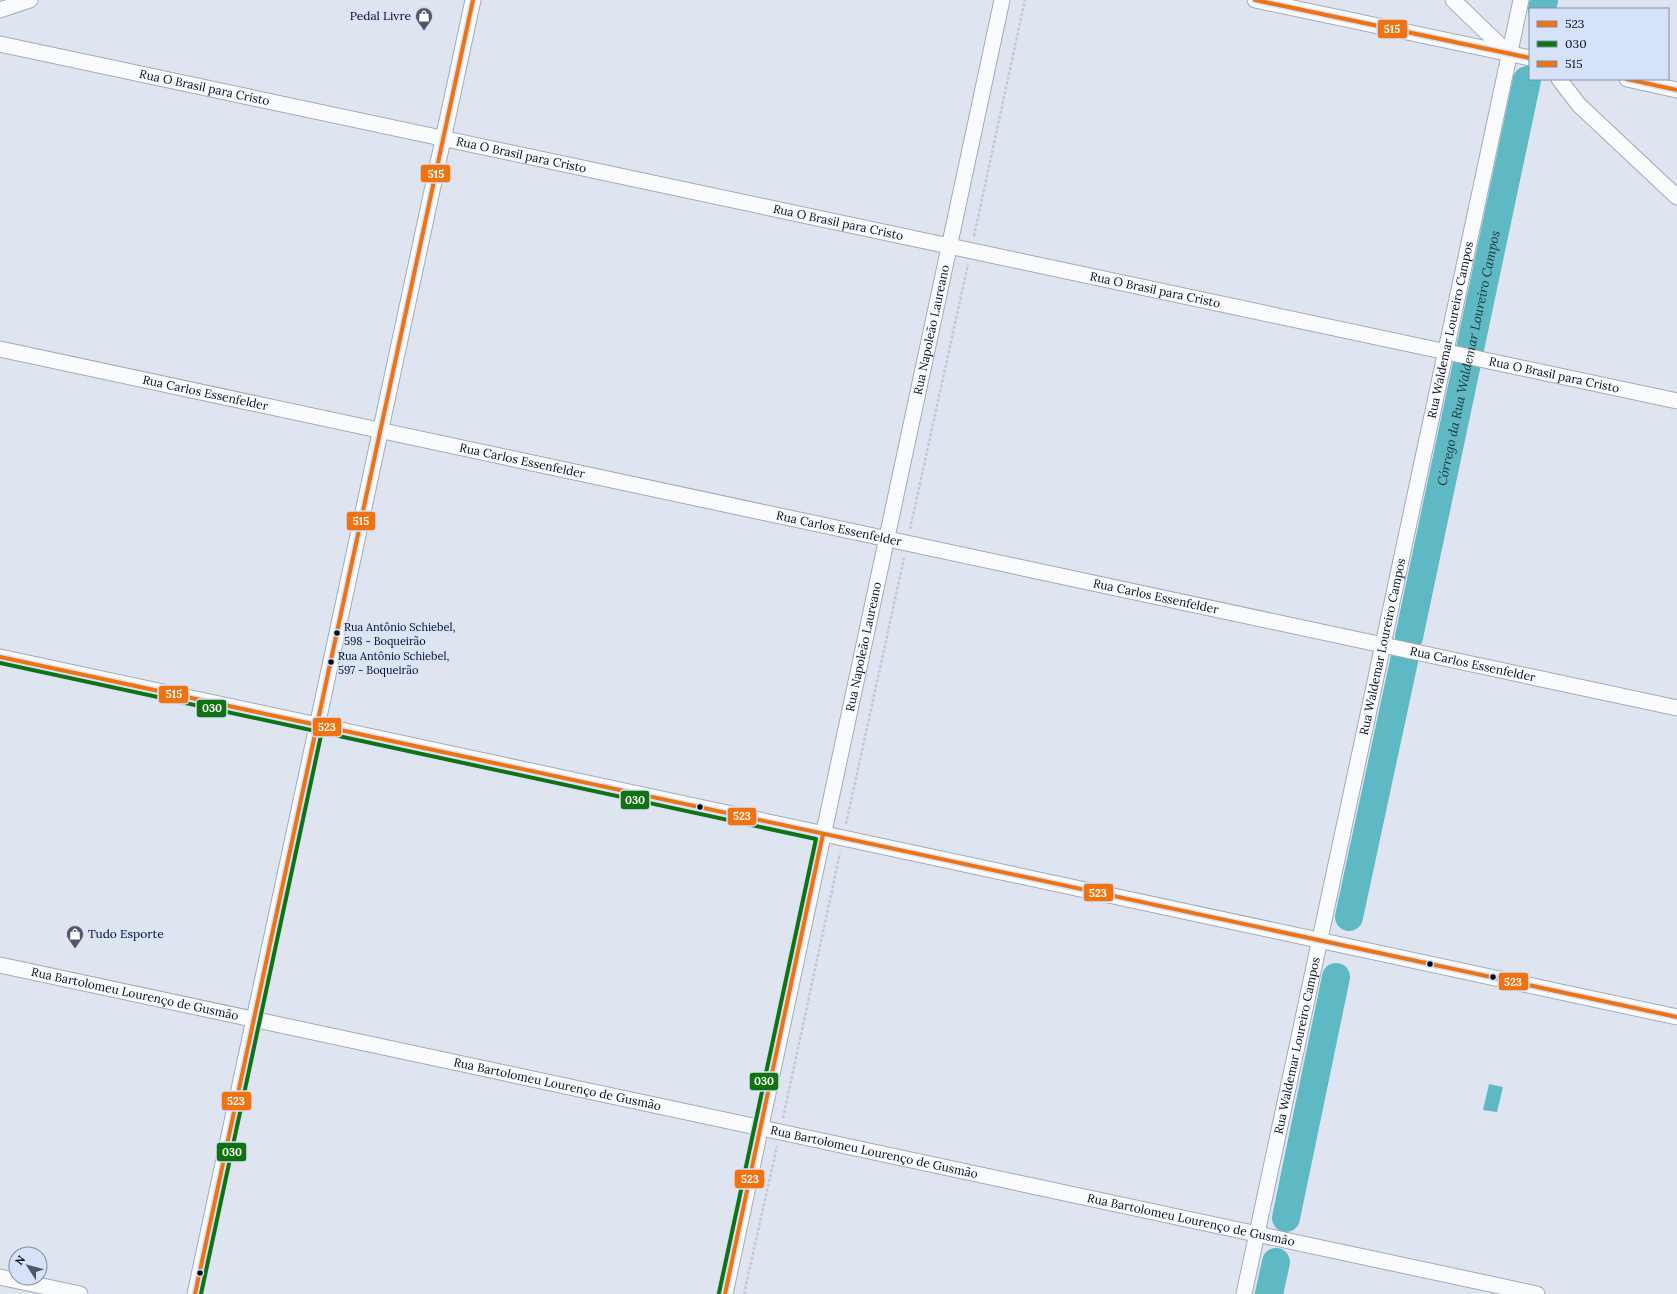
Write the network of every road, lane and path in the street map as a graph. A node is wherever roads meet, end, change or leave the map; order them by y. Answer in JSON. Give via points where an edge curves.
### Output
{"nodes":[{"id":1,"x":30,"y":0,"type":"edge"},
{"id":2,"x":473,"y":0,"type":"edge"},
{"id":3,"x":1002,"y":0,"type":"edge"},
{"id":4,"x":1025,"y":0,"type":"edge"},
{"id":5,"x":1255,"y":0,"type":"edge"},
{"id":6,"x":1453,"y":0,"type":"edge"},
{"id":7,"x":1520,"y":0,"type":"edge"},
{"id":8,"x":0,"y":10,"type":"edge"},
{"id":9,"x":0,"y":44,"type":"edge"},
{"id":10,"x":1509,"y":54,"type":"junction"},
{"id":11,"x":1529,"y":58,"type":"edge"},
{"id":12,"x":1560,"y":80,"type":"edge"},
{"id":13,"x":1632,"y":80,"type":"edge"},
{"id":14,"x":1677,"y":90,"type":"edge"},
{"id":15,"x":443,"y":138,"type":"junction"},
{"id":16,"x":1677,"y":197,"type":"edge"},
{"id":17,"x":974,"y":237,"type":"dead end"},
{"id":18,"x":950,"y":246,"type":"junction"},
{"id":19,"x":968,"y":262,"type":"dead end"},
{"id":20,"x":0,"y":350,"type":"edge"},
{"id":21,"x":1445,"y":352,"type":"junction"},
{"id":22,"x":1677,"y":401,"type":"edge"},
{"id":23,"x":380,"y":431,"type":"junction"},
{"id":24,"x":910,"y":532,"type":"dead end"},
{"id":25,"x":887,"y":540,"type":"junction"},
{"id":26,"x":904,"y":559,"type":"dead end"},
{"id":27,"x":1382,"y":646,"type":"junction"},
{"id":28,"x":0,"y":658,"type":"edge"},
{"id":29,"x":1677,"y":708,"type":"edge"},
{"id":30,"x":317,"y":725,"type":"junction"},
{"id":31,"x":847,"y":820,"type":"dead end"},
{"id":32,"x":824,"y":834,"type":"junction"},
{"id":33,"x":839,"y":859,"type":"dead end"},
{"id":34,"x":1320,"y":940,"type":"junction"},
{"id":35,"x":0,"y":965,"type":"edge"},
{"id":36,"x":1677,"y":1017,"type":"edge"},
{"id":37,"x":254,"y":1020,"type":"junction"},
{"id":38,"x":783,"y":1114,"type":"dead end"},
{"id":39,"x":760,"y":1128,"type":"junction"},
{"id":40,"x":775,"y":1151,"type":"dead end"},
{"id":41,"x":1257,"y":1234,"type":"junction"},
{"id":42,"x":0,"y":1277,"type":"edge"},
{"id":43,"x":80,"y":1294,"type":"edge"},
{"id":44,"x":195,"y":1294,"type":"edge"},
{"id":45,"x":725,"y":1294,"type":"edge"},
{"id":46,"x":744,"y":1294,"type":"edge"},
{"id":47,"x":1244,"y":1294,"type":"edge"},
{"id":48,"x":1537,"y":1294,"type":"edge"}],
"edges":[{"from":1,"to":8,"type":"street"},
{"from":2,"to":15,"type":"street"},
{"from":3,"to":18,"type":"street","name":"Rua Napoleão Laureano"},
{"from":4,"to":17,"type":"path"},
{"from":5,"to":10,"type":"street"},
{"from":6,"to":10,"type":"street"},
{"from":7,"to":10,"type":"street","name":"Rua Waldemar Loureiro Campos"},
{"from":9,"to":15,"type":"street","name":"Rua O Brasil para Cristo"},
{"from":10,"to":11,"type":"street"},
{"from":10,"to":21,"type":"street","name":"Rua Waldemar Loureiro Campos"},
{"from":12,"to":16,"type":"street","via":[[1579,105]]},
{"from":13,"to":14,"type":"street"},
{"from":15,"to":18,"type":"street","name":"Rua O Brasil para Cristo"},
{"from":15,"to":23,"type":"street"},
{"from":18,"to":21,"type":"street","name":"Rua O Brasil para Cristo"},
{"from":18,"to":25,"type":"street","name":"Rua Napoleão Laureano"},
{"from":19,"to":24,"type":"path"},
{"from":20,"to":23,"type":"street","name":"Rua Carlos Essenfelder"},
{"from":21,"to":22,"type":"street","name":"Rua O Brasil para Cristo"},
{"from":21,"to":27,"type":"street","name":"Rua Waldemar Loureiro Campos"},
{"from":23,"to":25,"type":"street","name":"Rua Carlos Essenfelder"},
{"from":23,"to":30,"type":"street"},
{"from":25,"to":27,"type":"street","name":"Rua Carlos Essenfelder"},
{"from":25,"to":32,"type":"street","name":"Rua Napoleão Laureano"},
{"from":26,"to":31,"type":"path"},
{"from":27,"to":29,"type":"street","name":"Rua Carlos Essenfelder"},
{"from":27,"to":34,"type":"street","name":"Rua Waldemar Loureiro Campos"},
{"from":28,"to":30,"type":"street"},
{"from":30,"to":32,"type":"street"},
{"from":30,"to":37,"type":"street"},
{"from":32,"to":34,"type":"street"},
{"from":32,"to":39,"type":"street","name":"Rua Napoleão Laureano"},
{"from":33,"to":38,"type":"path"},
{"from":34,"to":36,"type":"street"},
{"from":34,"to":41,"type":"street","name":"Rua Waldemar Loureiro Campos"},
{"from":35,"to":37,"type":"street","name":"Rua Bartolomeu Lourenço de Gusmão"},
{"from":37,"to":39,"type":"street","name":"Rua Bartolomeu Lourenço de Gusmão"},
{"from":37,"to":44,"type":"street"},
{"from":39,"to":41,"type":"street","name":"Rua Bartolomeu Lourenço de Gusmão"},
{"from":39,"to":45,"type":"street","name":"Rua Napoleão Laureano"},
{"from":40,"to":46,"type":"path"},
{"from":41,"to":47,"type":"street","name":"Rua Waldemar Loureiro Campos"},
{"from":41,"to":48,"type":"street","name":"Rua Bartolomeu Lourenço de Gusmão"},
{"from":42,"to":43,"type":"street"}]}
